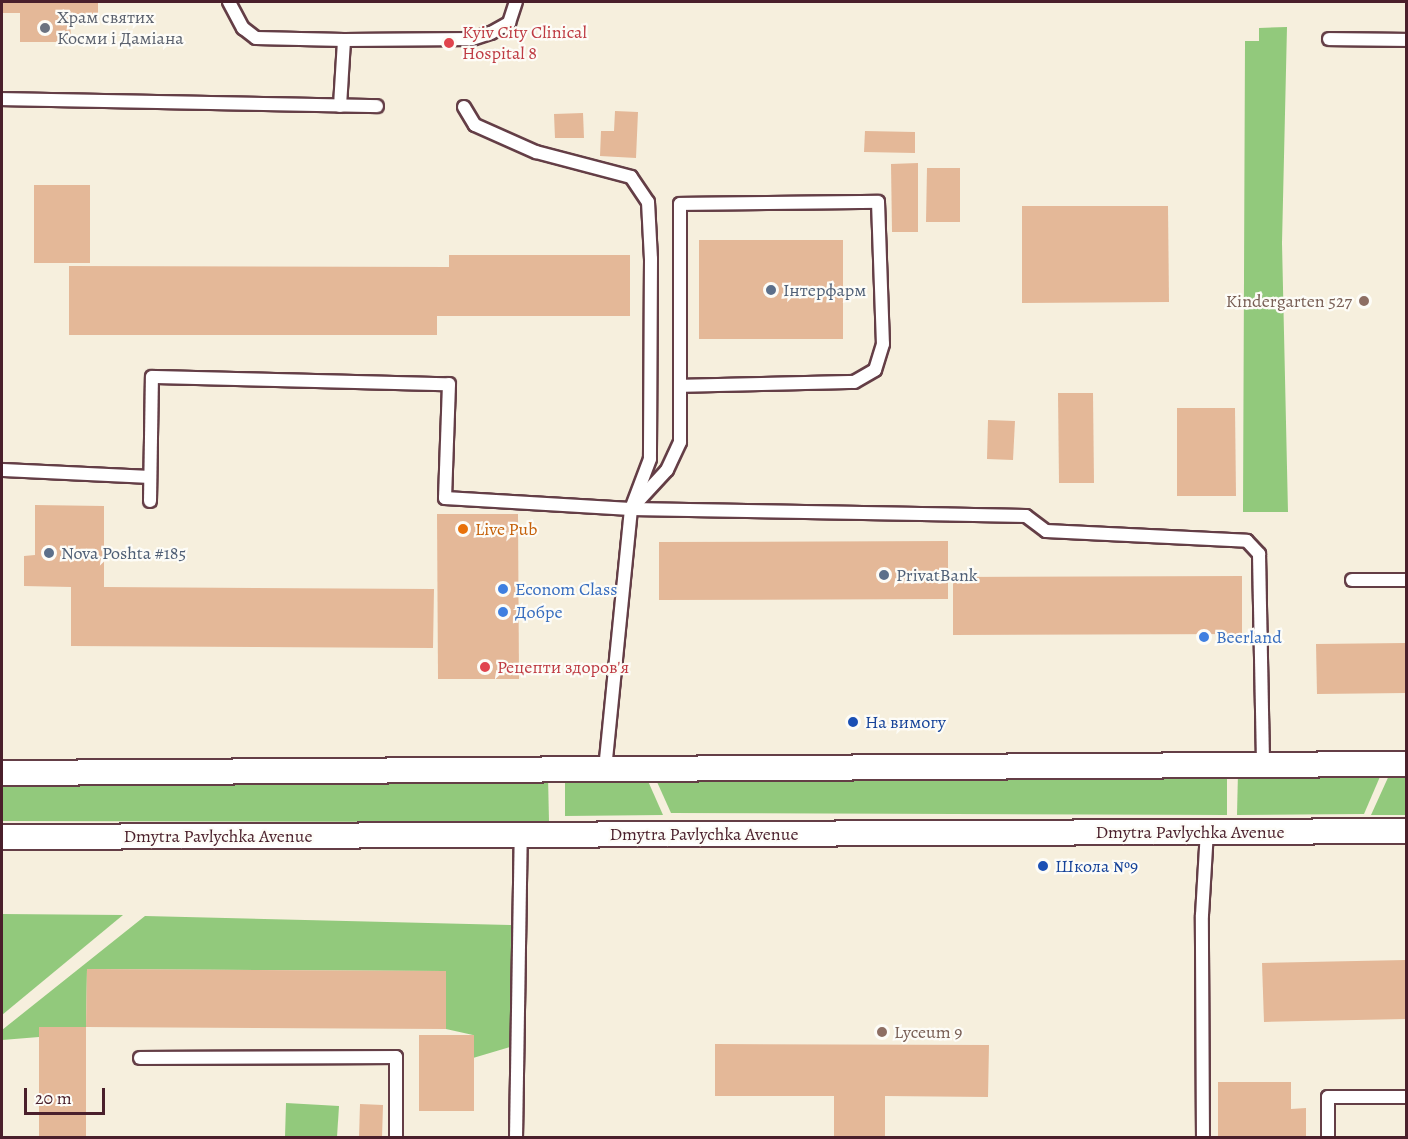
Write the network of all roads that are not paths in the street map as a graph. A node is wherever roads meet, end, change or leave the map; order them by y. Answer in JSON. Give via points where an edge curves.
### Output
{"nodes":[{"id":1,"x":229,"y":2,"type":"edge"},
{"id":2,"x":516,"y":2,"type":"edge"},
{"id":3,"x":1329,"y":39,"type":"dead end"},
{"id":4,"x":344,"y":40,"type":"junction"},
{"id":5,"x":1407,"y":40,"type":"edge"},
{"id":6,"x":2,"y":99,"type":"edge"},
{"id":7,"x":340,"y":106,"type":"junction"},
{"id":8,"x":377,"y":106,"type":"dead end"},
{"id":9,"x":464,"y":107,"type":"dead end"},
{"id":10,"x":680,"y":386,"type":"junction"},
{"id":11,"x":2,"y":470,"type":"edge"},
{"id":12,"x":150,"y":477,"type":"junction"},
{"id":13,"x":150,"y":501,"type":"dead end"},
{"id":14,"x":631,"y":509,"type":"junction"},
{"id":15,"x":1352,"y":580,"type":"dead end"},
{"id":16,"x":1407,"y":580,"type":"edge"},
{"id":17,"x":1407,"y":764,"type":"edge"},
{"id":18,"x":1263,"y":765,"type":"junction"},
{"id":19,"x":605,"y":769,"type":"junction"},
{"id":20,"x":2,"y":773,"type":"edge"},
{"id":21,"x":1407,"y":831,"type":"edge"},
{"id":22,"x":1207,"y":832,"type":"junction"},
{"id":23,"x":521,"y":835,"type":"junction"},
{"id":24,"x":2,"y":837,"type":"edge"},
{"id":25,"x":140,"y":1058,"type":"dead end"},
{"id":26,"x":1407,"y":1097,"type":"edge"},
{"id":27,"x":396,"y":1137,"type":"edge"},
{"id":28,"x":516,"y":1137,"type":"edge"},
{"id":29,"x":1203,"y":1137,"type":"edge"},
{"id":30,"x":1328,"y":1137,"type":"edge"}],
"edges":[{"from":1,"to":4,"type":"lane","via":[[243,28],[256,38]]},
{"from":2,"to":4,"type":"lane","via":[[509,23],[472,39]]},
{"from":3,"to":5,"type":"lane"},
{"from":4,"to":7,"type":"lane"},
{"from":6,"to":7,"type":"lane"},
{"from":7,"to":8,"type":"lane"},
{"from":9,"to":14,"type":"lane","via":[[475,124],[536,152],[631,177],[648,202],[650,459]]},
{"from":10,"to":10,"type":"lane","via":[[680,204],[878,202],[883,344],[875,370],[854,382]]},
{"from":10,"to":14,"type":"lane","via":[[680,442],[667,470]]},
{"from":11,"to":12,"type":"lane"},
{"from":12,"to":13,"type":"lane"},
{"from":12,"to":14,"type":"lane","via":[[152,377],[449,384],[445,498]]},
{"from":14,"to":18,"type":"lane","via":[[1026,516],[1046,531],[1247,541],[1259,554]]},
{"from":14,"to":19,"type":"lane"},
{"from":15,"to":16,"type":"lane"},
{"from":17,"to":18,"type":"street"},
{"from":18,"to":19,"type":"street"},
{"from":19,"to":20,"type":"street"},
{"from":21,"to":22,"type":"street","name":"Dmytra Pavlychka Avenue"},
{"from":22,"to":23,"type":"street","name":"Dmytra Pavlychka Avenue"},
{"from":22,"to":29,"type":"lane","via":[[1202,915]]},
{"from":23,"to":24,"type":"street","name":"Dmytra Pavlychka Avenue"},
{"from":23,"to":28,"type":"lane"},
{"from":25,"to":27,"type":"lane","via":[[396,1057]]},
{"from":26,"to":30,"type":"lane","via":[[1328,1096]]}]}
